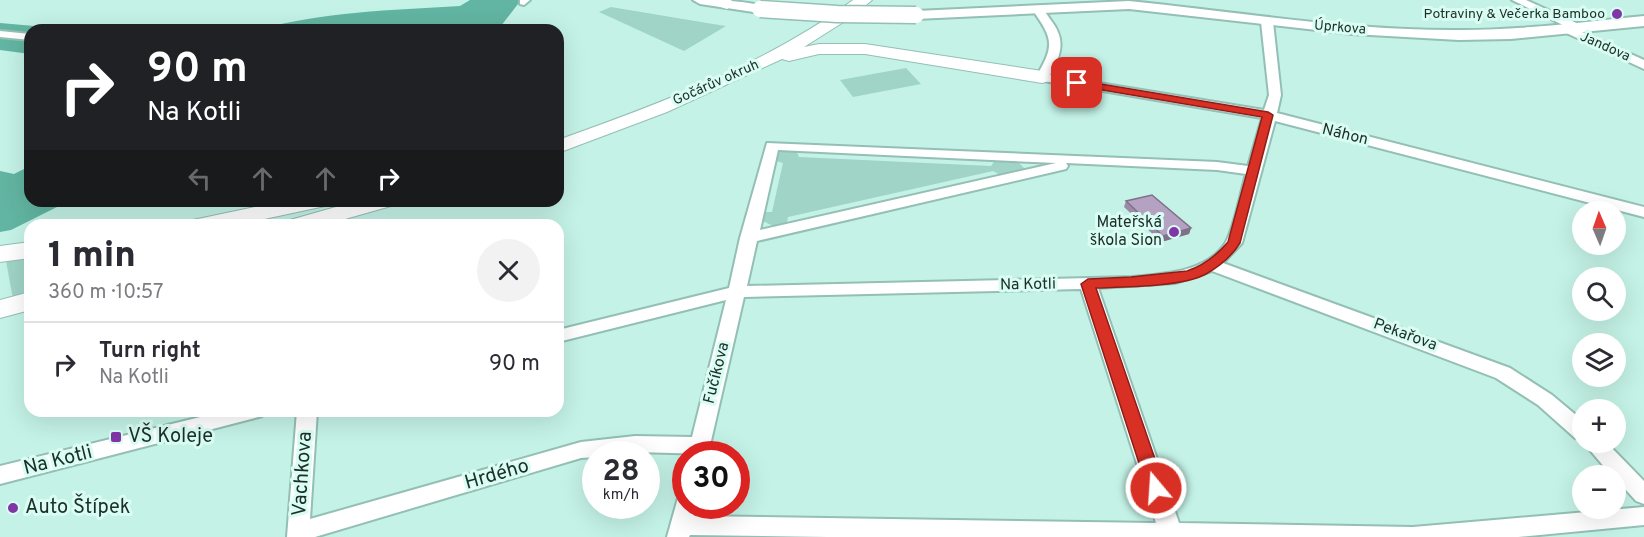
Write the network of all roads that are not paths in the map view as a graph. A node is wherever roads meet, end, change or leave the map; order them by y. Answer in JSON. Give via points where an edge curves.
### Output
{"nodes":[{"id":1,"x":700,"y":0,"type":"edge"},
{"id":2,"x":1517,"y":0,"type":"edge"},
{"id":3,"x":862,"y":1,"type":"edge"},
{"id":4,"x":721,"y":2,"type":"edge"},
{"id":5,"x":838,"y":2,"type":"edge"},
{"id":6,"x":1125,"y":3,"type":"edge"},
{"id":7,"x":1036,"y":9,"type":"junction"},
{"id":8,"x":1267,"y":21,"type":"junction"},
{"id":9,"x":1644,"y":21,"type":"edge"},
{"id":10,"x":1572,"y":29,"type":"junction"},
{"id":11,"x":0,"y":34,"type":"edge"},
{"id":12,"x":24,"y":36,"type":"edge"},
{"id":13,"x":886,"y":51,"type":"junction"},
{"id":14,"x":1644,"y":64,"type":"edge"},
{"id":15,"x":748,"y":69,"type":"junction"},
{"id":16,"x":1042,"y":77,"type":"junction"},
{"id":17,"x":1268,"y":115,"type":"junction"},
{"id":18,"x":564,"y":132,"type":"edge"},
{"id":19,"x":564,"y":145,"type":"edge"},
{"id":20,"x":1082,"y":161,"type":"junction"},
{"id":21,"x":1253,"y":171,"type":"junction"},
{"id":22,"x":288,"y":207,"type":"edge"},
{"id":23,"x":361,"y":207,"type":"edge"},
{"id":24,"x":1644,"y":212,"type":"edge"},
{"id":25,"x":230,"y":219,"type":"edge"},
{"id":26,"x":319,"y":219,"type":"edge"},
{"id":27,"x":748,"y":238,"type":"junction"},
{"id":28,"x":24,"y":251,"type":"edge"},
{"id":29,"x":0,"y":254,"type":"edge"},
{"id":30,"x":1213,"y":265,"type":"junction"},
{"id":31,"x":1088,"y":284,"type":"junction"},
{"id":32,"x":737,"y":292,"type":"junction"},
{"id":33,"x":24,"y":303,"type":"edge"},
{"id":34,"x":0,"y":309,"type":"edge"},
{"id":35,"x":564,"y":335,"type":"edge"},
{"id":36,"x":231,"y":417,"type":"edge"},
{"id":37,"x":307,"y":417,"type":"edge"},
{"id":38,"x":1572,"y":421,"type":"edge"},
{"id":39,"x":701,"y":441,"type":"edge"},
{"id":40,"x":672,"y":447,"type":"edge"},
{"id":41,"x":1604,"y":453,"type":"edge"},
{"id":42,"x":0,"y":475,"type":"edge"},
{"id":43,"x":1644,"y":495,"type":"edge"},
{"id":44,"x":1644,"y":516,"type":"edge"},
{"id":45,"x":681,"y":522,"type":"edge"},
{"id":46,"x":298,"y":534,"type":"edge"},
{"id":47,"x":1172,"y":535,"type":"edge"}],
"edges":[{"from":1,"to":4,"type":"street","name":"Úprkova"},
{"from":2,"to":10,"type":"street","name":"Jandova"},
{"from":3,"to":13,"type":"main road","via":[[846,21],[846,33],[858,43]]},
{"from":3,"to":15,"type":"main road","name":"Gočárův okruh"},
{"from":4,"to":7,"type":"street","name":"Úprkova","bridge":true,"via":[[818,14],[916,15]]},
{"from":5,"to":18,"type":"main road","name":"Gočárův okruh","via":[[730,64]]},
{"from":6,"to":7,"type":"street","name":"Úprkova"},
{"from":6,"to":8,"type":"street","name":"Úprkova"},
{"from":7,"to":16,"type":"street","via":[[1058,41],[1056,53]]},
{"from":8,"to":10,"type":"street","name":"Úprkova","via":[[1422,34],[1484,35]]},
{"from":8,"to":17,"type":"street","name":"Na Kotli","via":[[1275,94]]},
{"from":9,"to":10,"type":"street","name":"Úprkova"},
{"from":10,"to":14,"type":"street","name":"Jandova"},
{"from":11,"to":12,"type":"street"},
{"from":13,"to":15,"type":"main road","via":[[819,49]]},
{"from":13,"to":16,"type":"main road"},
{"from":15,"to":19,"type":"main road","name":"Gočárův okruh"},
{"from":16,"to":17,"type":"street","name":"Náhon"},
{"from":17,"to":21,"type":"street","name":"Na Kotli"},
{"from":17,"to":24,"type":"street","name":"Náhon"},
{"from":20,"to":21,"type":"street"},
{"from":20,"to":27,"type":"street"},
{"from":20,"to":27,"type":"street","via":[[772,146]]},
{"from":21,"to":30,"type":"street","name":"Na Kotli","via":[[1234,243]]},
{"from":22,"to":25,"type":"main road"},
{"from":23,"to":26,"type":"main road"},
{"from":27,"to":32,"type":"street"},
{"from":28,"to":29,"type":"main road"},
{"from":30,"to":31,"type":"street","name":"Na Kotli","via":[[1170,278]]},
{"from":30,"to":38,"type":"street","name":"Pekařova","via":[[1503,373]]},
{"from":31,"to":32,"type":"street","name":"Na Kotli"},
{"from":31,"to":47,"type":"street"},
{"from":32,"to":35,"type":"street","name":"Na Kotli"},
{"from":32,"to":39,"type":"street","name":"Fučíkova"},
{"from":33,"to":34,"type":"main road"},
{"from":36,"to":42,"type":"street","name":"Na Kotli"},
{"from":37,"to":46,"type":"street","name":"Vachkova"},
{"from":40,"to":46,"type":"street","name":"Hrdého","via":[[635,444],[581,450]]},
{"from":41,"to":43,"type":"street"},
{"from":44,"to":47,"type":"street","via":[[1413,537]]},
{"from":45,"to":47,"type":"street"}]}
